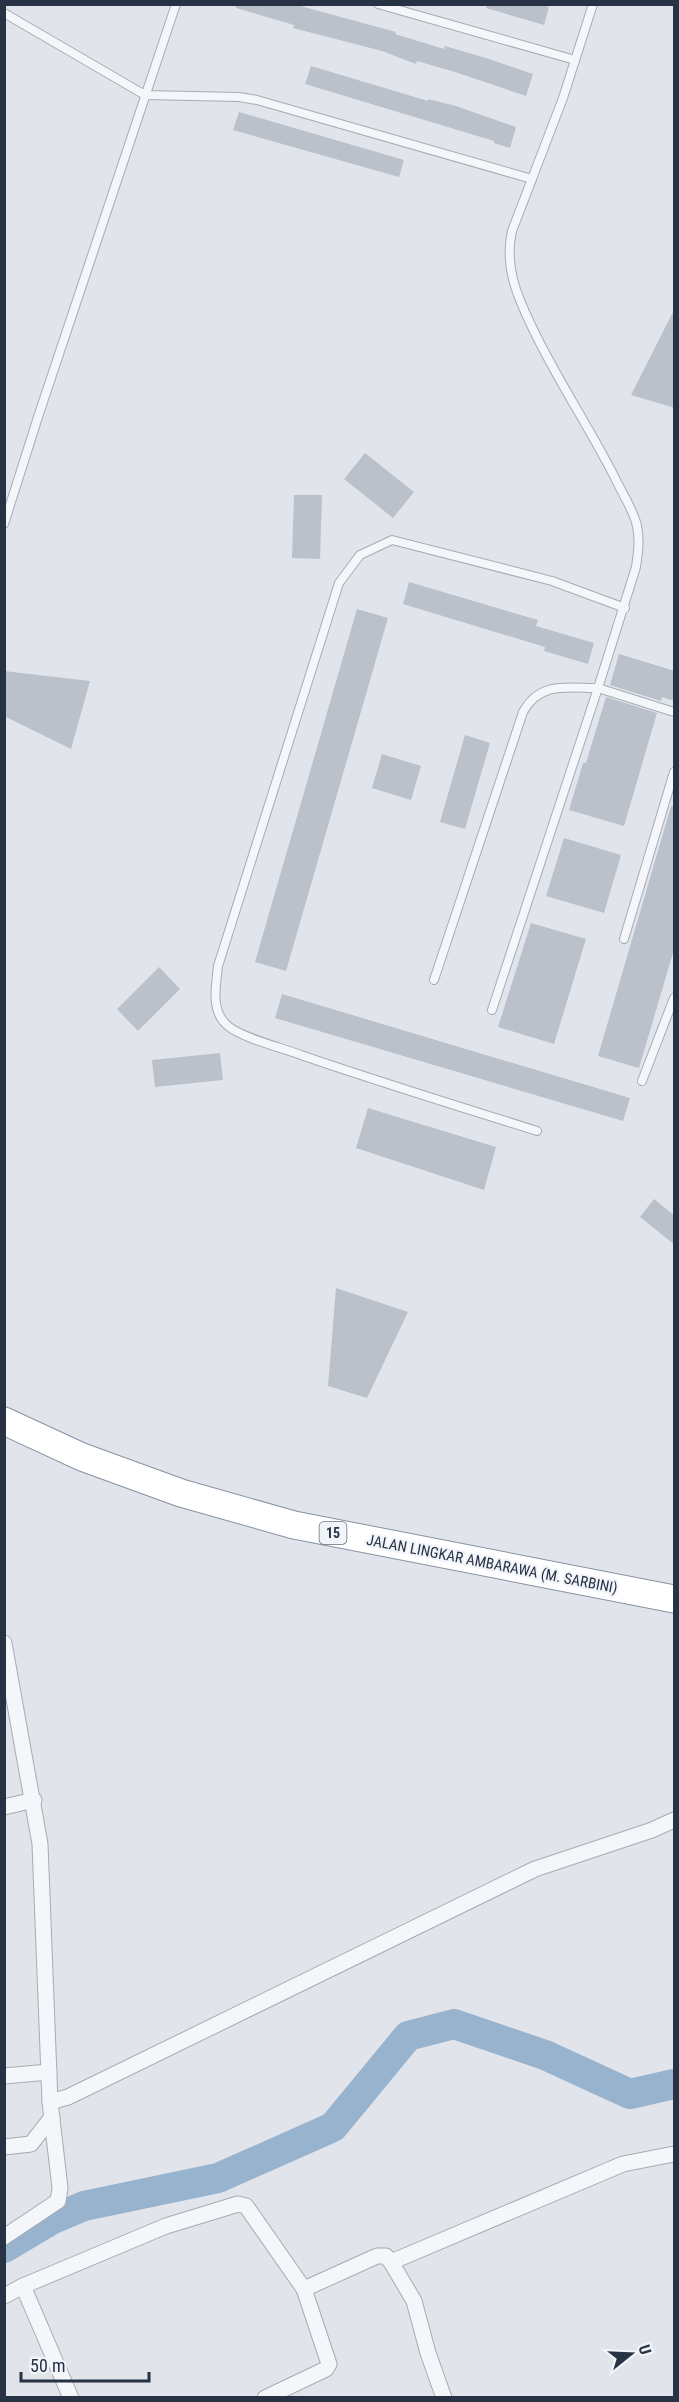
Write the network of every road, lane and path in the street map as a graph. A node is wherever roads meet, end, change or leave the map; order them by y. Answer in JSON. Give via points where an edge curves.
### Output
{"nodes":[{"id":1,"x":176,"y":4,"type":"edge"},
{"id":2,"x":378,"y":4,"type":"edge"},
{"id":3,"x":593,"y":4,"type":"edge"},
{"id":4,"x":4,"y":13,"type":"edge"},
{"id":5,"x":575,"y":60,"type":"junction"},
{"id":6,"x":145,"y":95,"type":"junction"},
{"id":7,"x":532,"y":179,"type":"junction"},
{"id":8,"x":4,"y":524,"type":"edge"},
{"id":9,"x":625,"y":608,"type":"junction"},
{"id":10,"x":598,"y":688,"type":"junction"},
{"id":11,"x":675,"y":712,"type":"edge"},
{"id":12,"x":675,"y":772,"type":"edge"},
{"id":13,"x":624,"y":939,"type":"dead end"},
{"id":14,"x":434,"y":980,"type":"dead end"},
{"id":15,"x":675,"y":998,"type":"edge"},
{"id":16,"x":492,"y":1010,"type":"dead end"},
{"id":17,"x":642,"y":1082,"type":"dead end"},
{"id":18,"x":537,"y":1131,"type":"dead end"},
{"id":19,"x":4,"y":1421,"type":"edge"},
{"id":20,"x":675,"y":1599,"type":"edge"},
{"id":21,"x":4,"y":1643,"type":"edge"},
{"id":22,"x":33,"y":1800,"type":"junction"},
{"id":23,"x":4,"y":1808,"type":"edge"},
{"id":24,"x":675,"y":1820,"type":"edge"},
{"id":25,"x":49,"y":2072,"type":"junction"},
{"id":26,"x":4,"y":2076,"type":"edge"},
{"id":27,"x":51,"y":2110,"type":"junction"},
{"id":28,"x":4,"y":2147,"type":"edge"},
{"id":29,"x":675,"y":2154,"type":"edge"},
{"id":30,"x":4,"y":2237,"type":"edge"},
{"id":31,"x":391,"y":2262,"type":"junction"},
{"id":32,"x":23,"y":2286,"type":"junction"},
{"id":33,"x":304,"y":2289,"type":"junction"},
{"id":34,"x":4,"y":2296,"type":"edge"},
{"id":35,"x":71,"y":2397,"type":"edge"},
{"id":36,"x":265,"y":2397,"type":"edge"},
{"id":37,"x":444,"y":2397,"type":"edge"}],
"edges":[{"from":1,"to":6,"type":"lane"},
{"from":2,"to":5,"type":"lane"},
{"from":3,"to":5,"type":"lane"},
{"from":4,"to":6,"type":"lane"},
{"from":5,"to":7,"type":"lane"},
{"from":6,"to":7,"type":"lane","via":[[257,100]]},
{"from":6,"to":8,"type":"lane"},
{"from":7,"to":9,"type":"lane","via":[[512,231],[509,264],[523,308],[549,361],[637,524],[639,547]]},
{"from":9,"to":10,"type":"lane"},
{"from":9,"to":18,"type":"lane","via":[[552,581],[393,540],[360,555],[339,583],[218,966],[215,1000],[229,1027],[379,1082]]},
{"from":10,"to":11,"type":"lane"},
{"from":10,"to":14,"type":"lane","via":[[558,688],[530,700]]},
{"from":10,"to":16,"type":"lane"},
{"from":12,"to":13,"type":"lane"},
{"from":15,"to":17,"type":"lane"},
{"from":19,"to":20,"type":"highway","name":"JALAN LINGKAR AMBARAWA (M. SARBINI)","number":"15","via":[[82,1457],[181,1493],[294,1525]]},
{"from":21,"to":22,"type":"street"},
{"from":22,"to":23,"type":"street"},
{"from":22,"to":25,"type":"street","via":[[40,1844]]},
{"from":24,"to":27,"type":"street","via":[[535,1869],[78,2092]]},
{"from":25,"to":26,"type":"street"},
{"from":25,"to":27,"type":"street"},
{"from":27,"to":28,"type":"street","via":[[32,2144]]},
{"from":27,"to":30,"type":"street","via":[[58,2201]]},
{"from":29,"to":31,"type":"street","via":[[623,2164]]},
{"from":31,"to":33,"type":"street","via":[[386,2256],[377,2256]]},
{"from":31,"to":37,"type":"street","via":[[414,2301]]},
{"from":32,"to":33,"type":"street","via":[[166,2226],[238,2204],[246,2206]]},
{"from":32,"to":34,"type":"street"},
{"from":32,"to":35,"type":"street"},
{"from":33,"to":36,"type":"street","via":[[328,2367]]}]}
